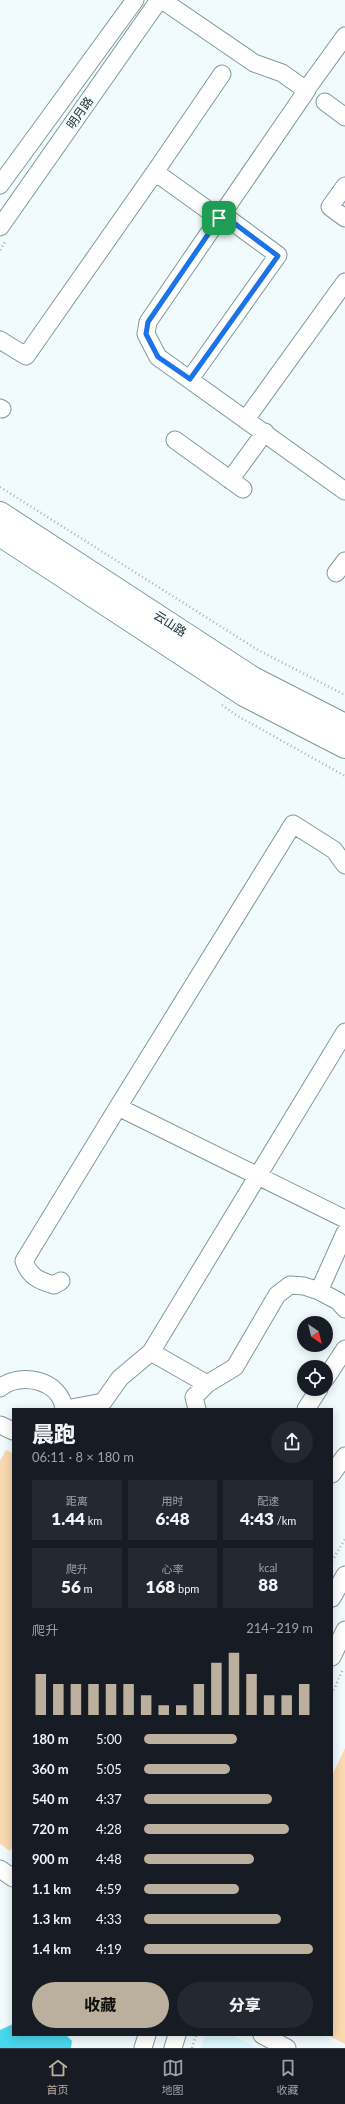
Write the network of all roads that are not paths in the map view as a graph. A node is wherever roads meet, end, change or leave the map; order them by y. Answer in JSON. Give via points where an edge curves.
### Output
{"nodes":[{"id":1,"x":135,"y":0,"type":"edge"},
{"id":2,"x":161,"y":0,"type":"edge"},
{"id":3,"x":345,"y":36,"type":"edge"},
{"id":4,"x":222,"y":74,"type":"dead end"},
{"id":5,"x":307,"y":90,"type":"junction"},
{"id":6,"x":325,"y":102,"type":"dead end"},
{"id":7,"x":345,"y":117,"type":"edge"},
{"id":8,"x":155,"y":172,"type":"junction"},
{"id":9,"x":0,"y":185,"type":"edge"},
{"id":10,"x":345,"y":186,"type":"edge"},
{"id":11,"x":220,"y":216,"type":"junction"},
{"id":12,"x":345,"y":218,"type":"edge"},
{"id":13,"x":0,"y":227,"type":"edge"},
{"id":14,"x":345,"y":282,"type":"edge"},
{"id":15,"x":340,"y":301,"type":"edge"},
{"id":16,"x":0,"y":340,"type":"edge"},
{"id":17,"x":190,"y":379,"type":"junction"},
{"id":18,"x":246,"y":419,"type":"junction"},
{"id":19,"x":265,"y":432,"type":"junction"},
{"id":20,"x":175,"y":440,"type":"dead end"},
{"id":21,"x":345,"y":491,"type":"edge"},
{"id":22,"x":0,"y":513,"type":"edge"},
{"id":23,"x":0,"y":535,"type":"edge"},
{"id":24,"x":345,"y":725,"type":"edge"},
{"id":25,"x":345,"y":747,"type":"edge"},
{"id":26,"x":345,"y":864,"type":"edge"},
{"id":27,"x":345,"y":1032,"type":"edge"},
{"id":28,"x":118,"y":1107,"type":"junction"},
{"id":29,"x":257,"y":1176,"type":"junction"},
{"id":30,"x":345,"y":1219,"type":"edge"},
{"id":31,"x":345,"y":1233,"type":"edge"},
{"id":32,"x":61,"y":1281,"type":"dead end"},
{"id":33,"x":319,"y":1291,"type":"junction"},
{"id":34,"x":345,"y":1309,"type":"edge"},
{"id":35,"x":345,"y":1349,"type":"edge"},
{"id":36,"x":151,"y":1352,"type":"junction"},
{"id":37,"x":333,"y":1367,"type":"edge"},
{"id":38,"x":207,"y":1384,"type":"junction"},
{"id":39,"x":0,"y":1388,"type":"edge"},
{"id":40,"x":314,"y":1396,"type":"edge"},
{"id":41,"x":65,"y":1408,"type":"edge"},
{"id":42,"x":70,"y":1408,"type":"edge"},
{"id":43,"x":197,"y":1408,"type":"edge"},
{"id":44,"x":307,"y":1408,"type":"edge"},
{"id":45,"x":0,"y":1425,"type":"edge"},
{"id":46,"x":12,"y":1431,"type":"edge"},
{"id":47,"x":345,"y":1456,"type":"edge"},
{"id":48,"x":333,"y":1473,"type":"edge"},
{"id":49,"x":345,"y":1630,"type":"edge"},
{"id":50,"x":333,"y":1655,"type":"edge"},
{"id":51,"x":0,"y":1869,"type":"edge"},
{"id":52,"x":12,"y":1877,"type":"edge"},
{"id":53,"x":147,"y":2036,"type":"edge"},
{"id":54,"x":176,"y":2036,"type":"edge"},
{"id":55,"x":264,"y":2036,"type":"edge"},
{"id":56,"x":143,"y":2048,"type":"edge"},
{"id":57,"x":173,"y":2048,"type":"edge"},
{"id":58,"x":287,"y":2048,"type":"edge"}],
"edges":[{"from":1,"to":9,"type":"street","name":"明月路"},
{"from":2,"to":5,"type":"street","via":[[254,63],[282,73]]},
{"from":2,"to":13,"type":"street","name":"明月路"},
{"from":3,"to":5,"type":"street"},
{"from":4,"to":8,"type":"street"},
{"from":5,"to":11,"type":"street"},
{"from":6,"to":7,"type":"street"},
{"from":8,"to":11,"type":"street"},
{"from":8,"to":16,"type":"street","via":[[26,356]]},
{"from":10,"to":12,"type":"street","via":[[330,207]]},
{"from":11,"to":17,"type":"street","via":[[148,322],[146,334],[158,357]]},
{"from":11,"to":17,"type":"street","via":[[278,256]]},
{"from":14,"to":15,"type":"street"},
{"from":15,"to":18,"type":"street"},
{"from":17,"to":18,"type":"street"},
{"from":18,"to":19,"type":"street"},
{"from":19,"to":20,"type":"street","via":[[237,484]]},
{"from":19,"to":21,"type":"street"},
{"from":22,"to":24,"type":"main road","name":"云山路","via":[[253,678]]},
{"from":23,"to":25,"type":"main road","name":"云山路","via":[[244,695]]},
{"from":26,"to":28,"type":"street","via":[[334,850],[293,824]]},
{"from":27,"to":29,"type":"street"},
{"from":28,"to":29,"type":"street"},
{"from":28,"to":32,"type":"street","via":[[24,1261],[28,1272],[43,1282],[54,1284]]},
{"from":29,"to":30,"type":"street"},
{"from":29,"to":36,"type":"street"},
{"from":31,"to":33,"type":"street"},
{"from":33,"to":34,"type":"street","via":[[338,1301]]},
{"from":33,"to":38,"type":"street","via":[[290,1285],[276,1294],[235,1367]]},
{"from":35,"to":37,"type":"street"},
{"from":36,"to":38,"type":"street"},
{"from":36,"to":42,"type":"street","via":[[120,1378],[103,1402]]},
{"from":38,"to":43,"type":"street","via":[[194,1397]]},
{"from":39,"to":41,"type":"street","via":[[18,1379],[34,1380],[55,1392]]},
{"from":40,"to":44,"type":"street"},
{"from":45,"to":46,"type":"street"},
{"from":47,"to":48,"type":"street"},
{"from":49,"to":50,"type":"street"},
{"from":51,"to":52,"type":"street"},
{"from":53,"to":56,"type":"street"},
{"from":54,"to":57,"type":"street"},
{"from":55,"to":58,"type":"street"}]}
